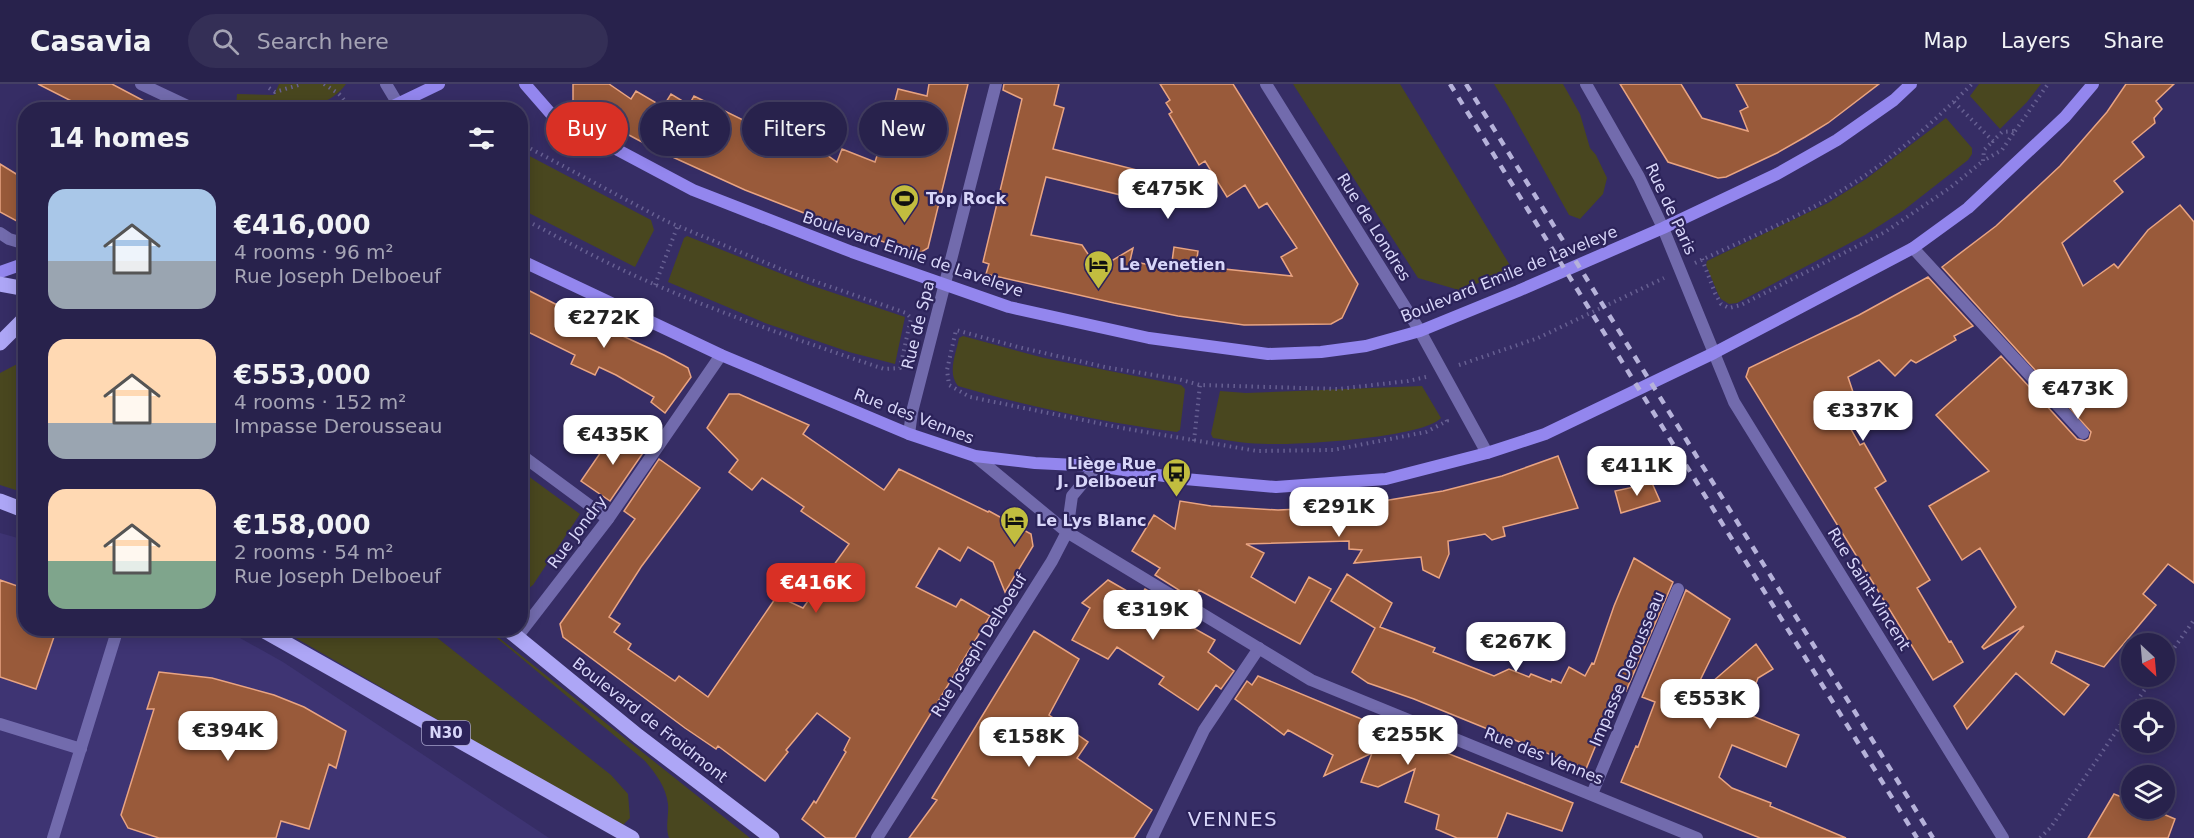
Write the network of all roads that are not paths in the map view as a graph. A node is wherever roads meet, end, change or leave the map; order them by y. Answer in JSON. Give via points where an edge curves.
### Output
{"nodes":[{"id":1,"x":141,"y":84,"type":"edge"},
{"id":2,"x":386,"y":84,"type":"edge"},
{"id":3,"x":439,"y":84,"type":"edge"},
{"id":4,"x":525,"y":84,"type":"edge"},
{"id":5,"x":996,"y":84,"type":"edge"},
{"id":6,"x":1266,"y":84,"type":"edge"},
{"id":7,"x":1586,"y":84,"type":"edge"},
{"id":8,"x":1911,"y":84,"type":"edge"},
{"id":9,"x":2093,"y":84,"type":"edge"},
{"id":10,"x":179,"y":102,"type":"edge"},
{"id":11,"x":397,"y":102,"type":"edge"},
{"id":12,"x":402,"y":102,"type":"edge"},
{"id":13,"x":1663,"y":228,"type":"junction"},
{"id":14,"x":0,"y":233,"type":"edge"},
{"id":15,"x":18,"y":241,"type":"edge"},
{"id":16,"x":1913,"y":248,"type":"junction"},
{"id":17,"x":528,"y":264,"type":"edge"},
{"id":18,"x":18,"y":266,"type":"edge"},
{"id":19,"x":0,"y":272,"type":"edge"},
{"id":20,"x":0,"y":284,"type":"edge"},
{"id":21,"x":946,"y":284,"type":"junction"},
{"id":22,"x":18,"y":287,"type":"edge"},
{"id":23,"x":18,"y":325,"type":"edge"},
{"id":24,"x":1420,"y":331,"type":"junction"},
{"id":25,"x":0,"y":343,"type":"edge"},
{"id":26,"x":1714,"y":354,"type":"junction"},
{"id":27,"x":722,"y":355,"type":"junction"},
{"id":28,"x":2083,"y":433,"type":"dead end"},
{"id":29,"x":909,"y":434,"type":"junction"},
{"id":30,"x":1487,"y":453,"type":"junction"},
{"id":31,"x":975,"y":456,"type":"junction"},
{"id":32,"x":528,"y":460,"type":"edge"},
{"id":33,"x":1097,"y":466,"type":"junction"},
{"id":34,"x":0,"y":501,"type":"edge"},
{"id":35,"x":18,"y":508,"type":"edge"},
{"id":36,"x":608,"y":519,"type":"junction"},
{"id":37,"x":1067,"y":532,"type":"junction"},
{"id":38,"x":1678,"y":589,"type":"dead end"},
{"id":39,"x":528,"y":614,"type":"edge"},
{"id":40,"x":116,"y":636,"type":"edge"},
{"id":41,"x":273,"y":636,"type":"edge"},
{"id":42,"x":516,"y":636,"type":"edge"},
{"id":43,"x":1259,"y":648,"type":"junction"},
{"id":44,"x":0,"y":724,"type":"edge"},
{"id":45,"x":81,"y":749,"type":"junction"},
{"id":46,"x":1592,"y":794,"type":"junction"},
{"id":47,"x":53,"y":838,"type":"edge"},
{"id":48,"x":632,"y":838,"type":"edge"},
{"id":49,"x":772,"y":838,"type":"edge"},
{"id":50,"x":877,"y":838,"type":"edge"},
{"id":51,"x":1152,"y":838,"type":"edge"},
{"id":52,"x":1696,"y":838,"type":"edge"},
{"id":53,"x":2003,"y":838,"type":"edge"}],
"edges":[{"from":1,"to":10,"type":"street"},
{"from":2,"to":11,"type":"street"},
{"from":3,"to":12,"type":"street"},
{"from":4,"to":21,"type":"street","name":"Boulevard Emile de Laveleye","via":[[552,115],[693,190]]},
{"from":5,"to":21,"type":"street","name":"Rue de Spa"},
{"from":6,"to":24,"type":"street","name":"Rue de Londres"},
{"from":7,"to":13,"type":"street","name":"Rue de Paris"},
{"from":8,"to":13,"type":"street","name":"Boulevard Emile de Laveleye","via":[[1837,140],[1777,174]]},
{"from":9,"to":16,"type":"street","via":[[2065,117],[1977,200]]},
{"from":13,"to":24,"type":"street","name":"Boulevard Emile de Laveleye"},
{"from":13,"to":26,"type":"street","name":"Rue de Paris"},
{"from":14,"to":15,"type":"street"},
{"from":16,"to":26,"type":"street"},
{"from":16,"to":28,"type":"street"},
{"from":17,"to":27,"type":"street","name":"Rue des Vennes"},
{"from":18,"to":19,"type":"street"},
{"from":20,"to":22,"type":"main road"},
{"from":21,"to":24,"type":"street","name":"Boulevard Emile de Laveleye","via":[[1009,307],[1149,338],[1268,354],[1366,346]]},
{"from":21,"to":29,"type":"street","name":"Rue de Spa"},
{"from":23,"to":25,"type":"main road"},
{"from":24,"to":30,"type":"street","name":"Rue de Londres"},
{"from":26,"to":30,"type":"street","via":[[1545,434]]},
{"from":26,"to":53,"type":"street","name":"Rue Saint-Vincent","via":[[1734,402]]},
{"from":27,"to":29,"type":"street","name":"Rue des Vennes"},
{"from":27,"to":36,"type":"street","name":"Rue Jondry"},
{"from":29,"to":31,"type":"street","name":"Rue des Vennes"},
{"from":30,"to":33,"type":"street","via":[[1386,479],[1276,487]]},
{"from":31,"to":33,"type":"street"},
{"from":31,"to":37,"type":"street","name":"Rue des Vennes"},
{"from":32,"to":36,"type":"street"},
{"from":33,"to":37,"type":"street","name":"Rue Joseph Delboeuf","via":[[1072,496]]},
{"from":34,"to":35,"type":"main road"},
{"from":36,"to":39,"type":"street","name":"Rue Jondry"},
{"from":37,"to":43,"type":"street","name":"Rue des Vennes"},
{"from":37,"to":50,"type":"street","name":"Rue Joseph Delboeuf"},
{"from":38,"to":46,"type":"street","name":"Impasse Derousseau"},
{"from":40,"to":45,"type":"street"},
{"from":41,"to":48,"type":"main road","number":"N30"},
{"from":42,"to":49,"type":"main road","name":"Boulevard de Froidmont"},
{"from":43,"to":46,"type":"street","name":"Rue des Vennes","via":[[1311,680]]},
{"from":43,"to":51,"type":"street","via":[[1204,730]]},
{"from":44,"to":45,"type":"street"},
{"from":45,"to":47,"type":"street"},
{"from":46,"to":52,"type":"street","name":"Rue des Vennes"}]}
